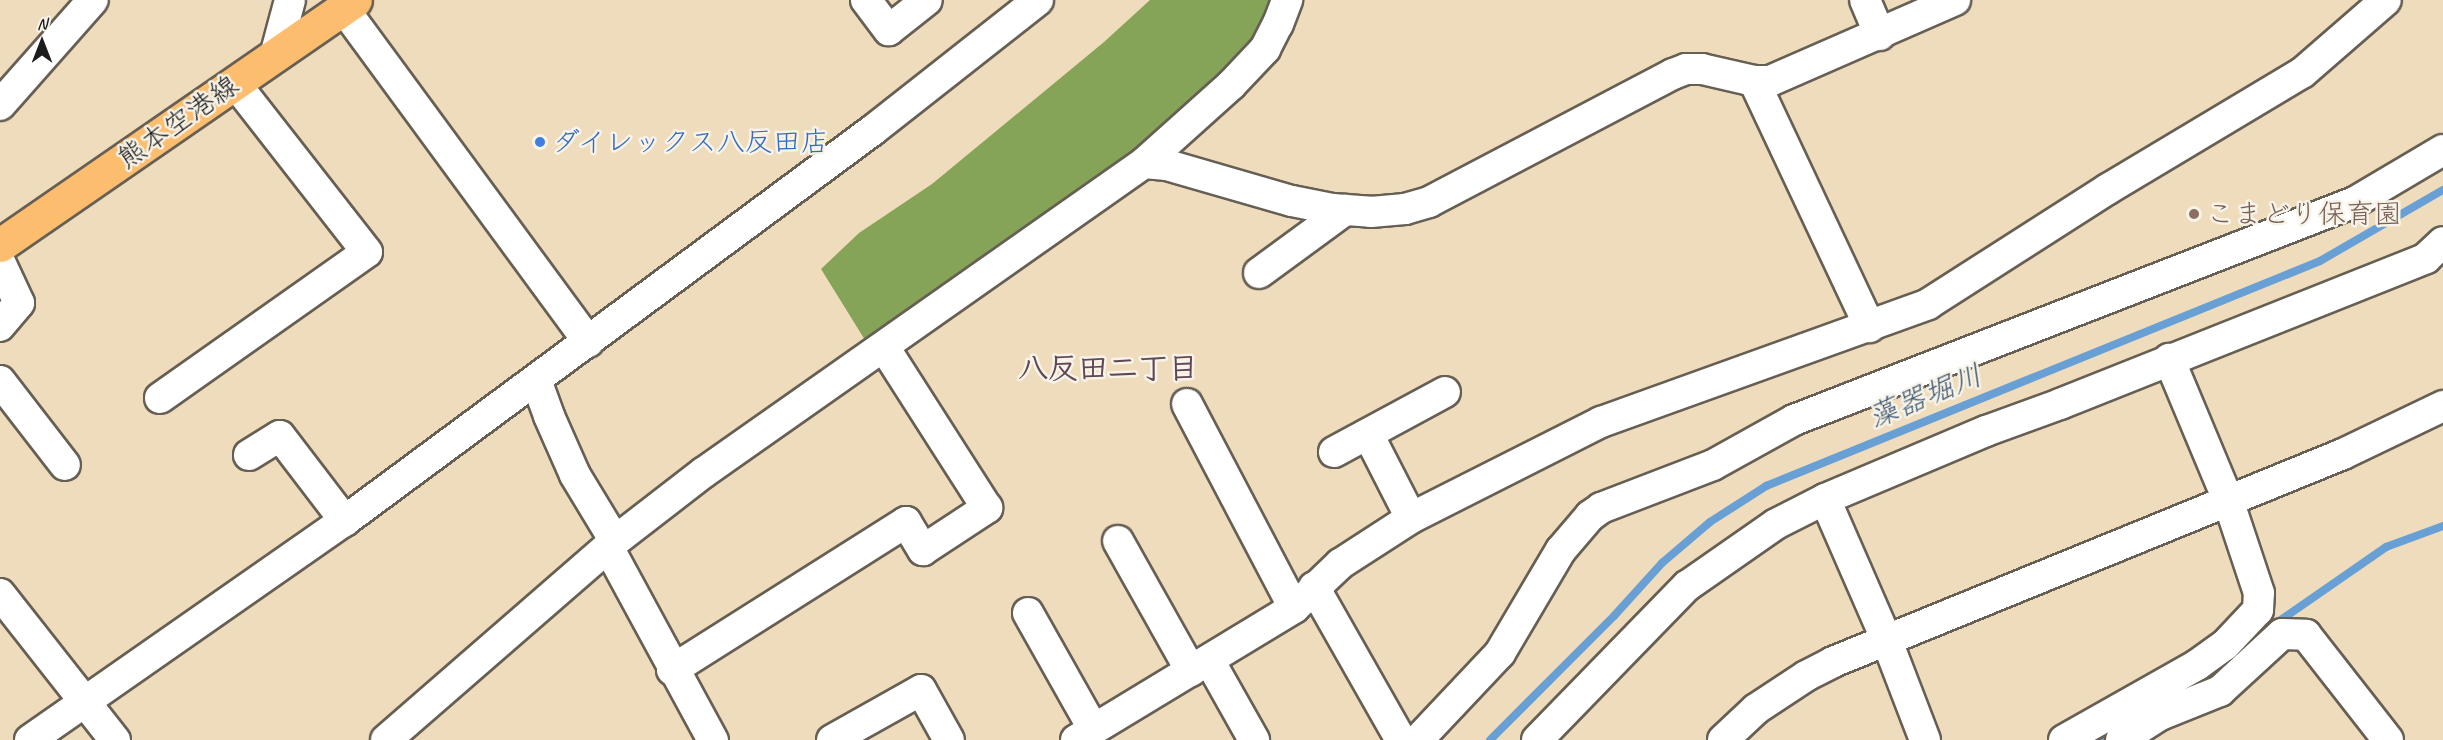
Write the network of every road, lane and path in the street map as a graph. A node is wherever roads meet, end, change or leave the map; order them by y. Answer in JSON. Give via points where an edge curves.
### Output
{"nodes":[{"id":1,"x":93,"y":0,"type":"edge"},
{"id":2,"x":290,"y":0,"type":"edge"},
{"id":3,"x":866,"y":0,"type":"edge"},
{"id":4,"x":927,"y":0,"type":"edge"},
{"id":5,"x":1038,"y":0,"type":"edge"},
{"id":6,"x":1287,"y":0,"type":"edge"},
{"id":7,"x":1865,"y":0,"type":"edge"},
{"id":8,"x":1955,"y":0,"type":"edge"},
{"id":9,"x":2386,"y":0,"type":"edge"},
{"id":10,"x":350,"y":4,"type":"edge"},
{"id":11,"x":1880,"y":35,"type":"junction"},
{"id":12,"x":274,"y":56,"type":"junction"},
{"id":13,"x":1754,"y":81,"type":"junction"},
{"id":14,"x":235,"y":83,"type":"junction"},
{"id":15,"x":0,"y":105,"type":"edge"},
{"id":16,"x":2443,"y":150,"type":"edge"},
{"id":17,"x":1144,"y":163,"type":"junction"},
{"id":18,"x":1345,"y":210,"type":"junction"},
{"id":19,"x":2443,"y":242,"type":"edge"},
{"id":20,"x":0,"y":245,"type":"edge"},
{"id":21,"x":0,"y":262,"type":"edge"},
{"id":22,"x":1259,"y":273,"type":"dead end"},
{"id":23,"x":0,"y":326,"type":"edge"},
{"id":24,"x":1870,"y":327,"type":"junction"},
{"id":25,"x":589,"y":342,"type":"junction"},
{"id":26,"x":884,"y":347,"type":"junction"},
{"id":27,"x":2169,"y":359,"type":"junction"},
{"id":28,"x":536,"y":380,"type":"junction"},
{"id":29,"x":0,"y":381,"type":"edge"},
{"id":30,"x":1445,"y":392,"type":"dead end"},
{"id":31,"x":160,"y":398,"type":"dead end"},
{"id":32,"x":1187,"y":404,"type":"dead end"},
{"id":33,"x":2443,"y":406,"type":"edge"},
{"id":34,"x":1368,"y":434,"type":"junction"},
{"id":35,"x":1334,"y":452,"type":"dead end"},
{"id":36,"x":249,"y":455,"type":"dead end"},
{"id":37,"x":65,"y":465,"type":"dead end"},
{"id":38,"x":1825,"y":499,"type":"junction"},
{"id":39,"x":2228,"y":500,"type":"junction"},
{"id":40,"x":1411,"y":518,"type":"junction"},
{"id":41,"x":345,"y":520,"type":"junction"},
{"id":42,"x":1118,"y":541,"type":"dead end"},
{"id":43,"x":612,"y":544,"type":"junction"},
{"id":44,"x":0,"y":594,"type":"edge"},
{"id":45,"x":1304,"y":597,"type":"junction"},
{"id":46,"x":1028,"y":613,"type":"dead end"},
{"id":47,"x":1887,"y":641,"type":"junction"},
{"id":48,"x":1200,"y":666,"type":"junction"},
{"id":49,"x":672,"y":670,"type":"junction"},
{"id":50,"x":86,"y":703,"type":"junction"},
{"id":51,"x":1099,"y":733,"type":"edge"},
{"id":52,"x":30,"y":740,"type":"edge"},
{"id":53,"x":115,"y":740,"type":"edge"},
{"id":54,"x":386,"y":740,"type":"edge"},
{"id":55,"x":713,"y":740,"type":"edge"},
{"id":56,"x":832,"y":740,"type":"edge"},
{"id":57,"x":949,"y":740,"type":"edge"},
{"id":58,"x":1254,"y":740,"type":"edge"},
{"id":59,"x":1401,"y":740,"type":"edge"},
{"id":60,"x":1418,"y":740,"type":"edge"},
{"id":61,"x":1537,"y":740,"type":"edge"},
{"id":62,"x":1723,"y":740,"type":"edge"},
{"id":63,"x":1925,"y":740,"type":"edge"},
{"id":64,"x":2064,"y":740,"type":"edge"},
{"id":65,"x":2121,"y":740,"type":"edge"},
{"id":66,"x":2388,"y":740,"type":"edge"}],
"edges":[{"from":1,"to":15,"type":"street"},
{"from":2,"to":12,"type":"street"},
{"from":3,"to":4,"type":"street","via":[[889,30]]},
{"from":5,"to":25,"type":"street","via":[[873,130]]},
{"from":6,"to":17,"type":"street","via":[[1264,49],[1231,85]]},
{"from":7,"to":11,"type":"street"},
{"from":8,"to":11,"type":"street"},
{"from":9,"to":24,"type":"street","via":[[2302,73],[2108,189],[1947,293]]},
{"from":10,"to":12,"type":"main road","name":"熊本空港線"},
{"from":10,"to":25,"type":"street"},
{"from":11,"to":13,"type":"street","via":[[1783,78]]},
{"from":12,"to":14,"type":"main road","name":"熊本空港線"},
{"from":13,"to":18,"type":"street","via":[[1686,69],[1429,202],[1389,212]]},
{"from":13,"to":24,"type":"street"},
{"from":14,"to":20,"type":"main road","name":"熊本空港線"},
{"from":14,"to":31,"type":"street","via":[[367,252]]},
{"from":16,"to":60,"type":"street","via":[[2355,202],[1786,424],[1713,465],[1601,508],[1561,550],[1500,653]]},
{"from":17,"to":18,"type":"street","via":[[1167,165],[1292,201]]},
{"from":17,"to":26,"type":"street"},
{"from":18,"to":22,"type":"street"},
{"from":19,"to":27,"type":"street","via":[[2426,258]]},
{"from":21,"to":23,"type":"street","via":[[20,303]]},
{"from":24,"to":40,"type":"street","via":[[1601,422]]},
{"from":25,"to":28,"type":"street"},
{"from":26,"to":43,"type":"street","via":[[704,473]]},
{"from":26,"to":49,"type":"street","via":[[987,508],[923,550],[906,522]]},
{"from":27,"to":38,"type":"street"},
{"from":27,"to":39,"type":"street"},
{"from":28,"to":41,"type":"street"},
{"from":28,"to":43,"type":"street","via":[[575,475]]},
{"from":29,"to":37,"type":"street"},
{"from":30,"to":34,"type":"street"},
{"from":32,"to":45,"type":"street"},
{"from":33,"to":39,"type":"street","via":[[2343,454]]},
{"from":34,"to":35,"type":"street"},
{"from":34,"to":40,"type":"street"},
{"from":36,"to":41,"type":"street","via":[[280,436]]},
{"from":38,"to":47,"type":"street"},
{"from":38,"to":61,"type":"street","via":[[1776,524],[1687,586]]},
{"from":39,"to":47,"type":"street"},
{"from":39,"to":64,"type":"street","via":[[2259,593],[2258,610],[2225,645],[2197,665]]},
{"from":40,"to":45,"type":"street","via":[[1370,542]]},
{"from":41,"to":50,"type":"street"},
{"from":42,"to":48,"type":"street"},
{"from":43,"to":49,"type":"street"},
{"from":43,"to":54,"type":"street"},
{"from":44,"to":50,"type":"street"},
{"from":45,"to":48,"type":"street"},
{"from":45,"to":59,"type":"street"},
{"from":46,"to":51,"type":"street"},
{"from":47,"to":62,"type":"street","via":[[1797,681],[1755,709]]},
{"from":47,"to":63,"type":"street"},
{"from":48,"to":51,"type":"street"},
{"from":48,"to":58,"type":"street"},
{"from":49,"to":55,"type":"street"},
{"from":50,"to":52,"type":"street"},
{"from":50,"to":53,"type":"street"},
{"from":56,"to":57,"type":"street","via":[[921,690]]},
{"from":65,"to":66,"type":"street","via":[[2160,715],[2220,691],[2282,634],[2306,635]]}]}
